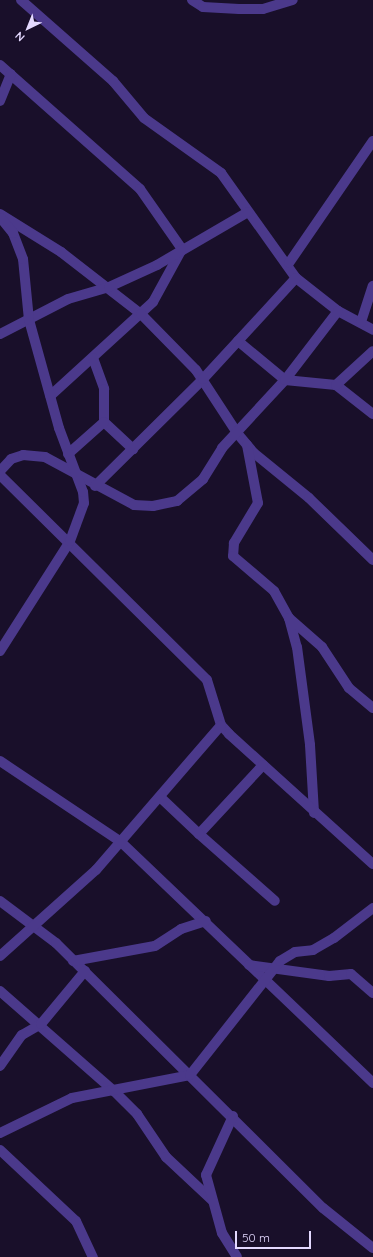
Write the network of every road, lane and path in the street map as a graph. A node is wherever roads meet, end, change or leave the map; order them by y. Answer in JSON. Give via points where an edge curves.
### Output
{"nodes":[{"id":1,"x":21,"y":0,"type":"edge"},
{"id":2,"x":192,"y":0,"type":"edge"},
{"id":3,"x":293,"y":0,"type":"edge"},
{"id":4,"x":0,"y":65,"type":"edge"},
{"id":5,"x":11,"y":74,"type":"junction"},
{"id":6,"x":0,"y":101,"type":"edge"},
{"id":7,"x":373,"y":141,"type":"edge"},
{"id":8,"x":248,"y":212,"type":"junction"},
{"id":9,"x":0,"y":215,"type":"edge"},
{"id":10,"x":182,"y":249,"type":"junction"},
{"id":11,"x":289,"y":263,"type":"junction"},
{"id":12,"x":296,"y":278,"type":"junction"},
{"id":13,"x":373,"y":286,"type":"edge"},
{"id":14,"x":109,"y":287,"type":"junction"},
{"id":15,"x":338,"y":311,"type":"junction"},
{"id":16,"x":141,"y":314,"type":"junction"},
{"id":17,"x":29,"y":320,"type":"junction"},
{"id":18,"x":361,"y":322,"type":"junction"},
{"id":19,"x":373,"y":330,"type":"edge"},
{"id":20,"x":0,"y":334,"type":"edge"},
{"id":21,"x":238,"y":341,"type":"junction"},
{"id":22,"x":373,"y":351,"type":"edge"},
{"id":23,"x":93,"y":358,"type":"junction"},
{"id":24,"x":203,"y":379,"type":"junction"},
{"id":25,"x":285,"y":380,"type":"junction"},
{"id":26,"x":336,"y":385,"type":"junction"},
{"id":27,"x":50,"y":396,"type":"junction"},
{"id":28,"x":373,"y":414,"type":"edge"},
{"id":29,"x":104,"y":422,"type":"junction"},
{"id":30,"x":236,"y":433,"type":"junction"},
{"id":31,"x":247,"y":445,"type":"junction"},
{"id":32,"x":133,"y":448,"type":"junction"},
{"id":33,"x":68,"y":454,"type":"junction"},
{"id":34,"x":0,"y":471,"type":"edge"},
{"id":35,"x":0,"y":474,"type":"edge"},
{"id":36,"x":78,"y":474,"type":"junction"},
{"id":37,"x":95,"y":486,"type":"junction"},
{"id":38,"x":70,"y":541,"type":"junction"},
{"id":39,"x":373,"y":560,"type":"edge"},
{"id":40,"x":289,"y":618,"type":"junction"},
{"id":41,"x":0,"y":651,"type":"edge"},
{"id":42,"x":373,"y":708,"type":"edge"},
{"id":43,"x":221,"y":725,"type":"junction"},
{"id":44,"x":0,"y":761,"type":"edge"},
{"id":45,"x":263,"y":765,"type":"junction"},
{"id":46,"x":160,"y":797,"type":"junction"},
{"id":47,"x":314,"y":813,"type":"junction"},
{"id":48,"x":199,"y":834,"type":"junction"},
{"id":49,"x":121,"y":842,"type":"junction"},
{"id":50,"x":373,"y":864,"type":"edge"},
{"id":51,"x":0,"y":901,"type":"edge"},
{"id":52,"x":274,"y":901,"type":"dead end"},
{"id":53,"x":373,"y":908,"type":"edge"},
{"id":54,"x":206,"y":921,"type":"junction"},
{"id":55,"x":33,"y":925,"type":"junction"},
{"id":56,"x":0,"y":956,"type":"edge"},
{"id":57,"x":73,"y":960,"type":"junction"},
{"id":58,"x":249,"y":965,"type":"junction"},
{"id":59,"x":275,"y":967,"type":"junction"},
{"id":60,"x":85,"y":972,"type":"junction"},
{"id":61,"x":264,"y":980,"type":"junction"},
{"id":62,"x":0,"y":991,"type":"edge"},
{"id":63,"x":373,"y":993,"type":"edge"},
{"id":64,"x":41,"y":1024,"type":"junction"},
{"id":65,"x":0,"y":1066,"type":"edge"},
{"id":66,"x":190,"y":1075,"type":"junction"},
{"id":67,"x":373,"y":1083,"type":"edge"},
{"id":68,"x":114,"y":1091,"type":"junction"},
{"id":69,"x":233,"y":1116,"type":"junction"},
{"id":70,"x":0,"y":1133,"type":"edge"},
{"id":71,"x":0,"y":1150,"type":"edge"},
{"id":72,"x":212,"y":1200,"type":"junction"},
{"id":73,"x":373,"y":1248,"type":"edge"},
{"id":74,"x":93,"y":1257,"type":"edge"},
{"id":75,"x":237,"y":1257,"type":"edge"}],
"edges":[{"from":1,"to":8,"type":"street","via":[[113,81],[144,118],[221,173]]},
{"from":2,"to":3,"type":"street","via":[[203,7],[263,9]]},
{"from":4,"to":5,"type":"street"},
{"from":5,"to":6,"type":"street"},
{"from":5,"to":10,"type":"street","via":[[140,189]]},
{"from":7,"to":11,"type":"street"},
{"from":8,"to":10,"type":"street"},
{"from":8,"to":11,"type":"street"},
{"from":9,"to":14,"type":"street"},
{"from":9,"to":17,"type":"street","via":[[13,233],[23,259]]},
{"from":10,"to":14,"type":"street","via":[[157,266]]},
{"from":10,"to":16,"type":"street","via":[[153,302]]},
{"from":11,"to":12,"type":"street"},
{"from":12,"to":15,"type":"street"},
{"from":12,"to":21,"type":"street"},
{"from":13,"to":18,"type":"street"},
{"from":14,"to":16,"type":"street"},
{"from":14,"to":17,"type":"street","via":[[82,293]]},
{"from":15,"to":18,"type":"street"},
{"from":15,"to":25,"type":"street"},
{"from":16,"to":23,"type":"street"},
{"from":16,"to":24,"type":"street"},
{"from":17,"to":20,"type":"street"},
{"from":17,"to":27,"type":"street"},
{"from":18,"to":19,"type":"street"},
{"from":21,"to":24,"type":"street"},
{"from":21,"to":25,"type":"street"},
{"from":22,"to":26,"type":"street"},
{"from":23,"to":27,"type":"street"},
{"from":23,"to":29,"type":"street","via":[[104,389]]},
{"from":24,"to":30,"type":"street"},
{"from":24,"to":32,"type":"street"},
{"from":25,"to":26,"type":"street"},
{"from":25,"to":30,"type":"street"},
{"from":26,"to":28,"type":"street"},
{"from":27,"to":33,"type":"street"},
{"from":29,"to":32,"type":"street"},
{"from":29,"to":33,"type":"street"},
{"from":30,"to":31,"type":"street"},
{"from":30,"to":37,"type":"street","via":[[203,479],[177,501],[153,506],[134,505]]},
{"from":31,"to":39,"type":"street"},
{"from":31,"to":40,"type":"street","via":[[258,503],[234,544],[233,556],[274,591]]},
{"from":32,"to":37,"type":"street"},
{"from":33,"to":36,"type":"street"},
{"from":34,"to":36,"type":"street","via":[[12,459],[23,455],[45,457]]},
{"from":35,"to":38,"type":"street"},
{"from":36,"to":37,"type":"street"},
{"from":36,"to":38,"type":"street","via":[[84,503]]},
{"from":38,"to":41,"type":"street"},
{"from":38,"to":43,"type":"street","via":[[207,680]]},
{"from":40,"to":42,"type":"street","via":[[322,648],[349,688]]},
{"from":40,"to":47,"type":"street","via":[[297,647],[313,766]]},
{"from":43,"to":45,"type":"street"},
{"from":43,"to":46,"type":"street"},
{"from":44,"to":49,"type":"street"},
{"from":45,"to":47,"type":"street"},
{"from":45,"to":48,"type":"street"},
{"from":46,"to":48,"type":"street"},
{"from":46,"to":49,"type":"street"},
{"from":47,"to":50,"type":"street"},
{"from":48,"to":52,"type":"street"},
{"from":49,"to":54,"type":"street"},
{"from":49,"to":55,"type":"street","via":[[96,870]]},
{"from":51,"to":55,"type":"street"},
{"from":53,"to":59,"type":"street","via":[[334,938],[313,950],[294,952]]},
{"from":54,"to":57,"type":"street","via":[[181,929],[155,946]]},
{"from":54,"to":58,"type":"street"},
{"from":55,"to":56,"type":"street"},
{"from":55,"to":57,"type":"street"},
{"from":57,"to":60,"type":"street"},
{"from":58,"to":59,"type":"street"},
{"from":58,"to":61,"type":"street"},
{"from":59,"to":61,"type":"street"},
{"from":59,"to":63,"type":"street","via":[[329,976],[351,974]]},
{"from":60,"to":64,"type":"street"},
{"from":60,"to":66,"type":"street"},
{"from":61,"to":66,"type":"street"},
{"from":61,"to":67,"type":"street"},
{"from":62,"to":64,"type":"street"},
{"from":64,"to":65,"type":"street","via":[[22,1035]]},
{"from":64,"to":68,"type":"street"},
{"from":66,"to":68,"type":"street"},
{"from":66,"to":69,"type":"street"},
{"from":68,"to":70,"type":"street","via":[[72,1098]]},
{"from":68,"to":72,"type":"street","via":[[137,1114],[166,1157]]},
{"from":69,"to":72,"type":"street","via":[[206,1175]]},
{"from":69,"to":73,"type":"street","via":[[323,1208]]},
{"from":71,"to":74,"type":"street","via":[[76,1221]]},
{"from":72,"to":75,"type":"street","via":[[222,1233]]}]}
